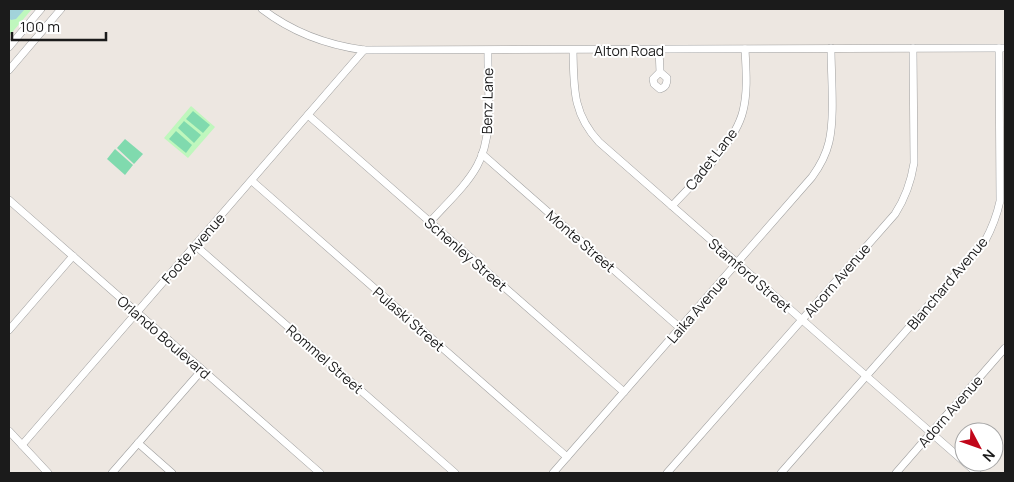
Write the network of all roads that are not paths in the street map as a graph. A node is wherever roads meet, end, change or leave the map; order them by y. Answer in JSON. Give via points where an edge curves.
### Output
{"nodes":[{"id":1,"x":41,"y":9,"type":"edge"},
{"id":2,"x":60,"y":9,"type":"edge"},
{"id":3,"x":262,"y":9,"type":"edge"},
{"id":4,"x":9,"y":47,"type":"edge"},
{"id":5,"x":831,"y":48,"type":"junction"},
{"id":6,"x":913,"y":48,"type":"junction"},
{"id":7,"x":1002,"y":48,"type":"edge"},
{"id":8,"x":660,"y":49,"type":"junction"},
{"id":9,"x":745,"y":49,"type":"junction"},
{"id":10,"x":364,"y":50,"type":"junction"},
{"id":11,"x":488,"y":50,"type":"junction"},
{"id":12,"x":574,"y":50,"type":"junction"},
{"id":13,"x":9,"y":70,"type":"edge"},
{"id":14,"x":660,"y":72,"type":"dead end"},
{"id":15,"x":308,"y":115,"type":"junction"},
{"id":16,"x":1002,"y":134,"type":"edge"},
{"id":17,"x":482,"y":154,"type":"junction"},
{"id":18,"x":252,"y":180,"type":"junction"},
{"id":19,"x":9,"y":200,"type":"edge"},
{"id":20,"x":672,"y":206,"type":"junction"},
{"id":21,"x":430,"y":222,"type":"junction"},
{"id":22,"x":196,"y":246,"type":"junction"},
{"id":23,"x":73,"y":256,"type":"junction"},
{"id":24,"x":737,"y":263,"type":"junction"},
{"id":25,"x":137,"y":313,"type":"junction"},
{"id":26,"x":802,"y":320,"type":"junction"},
{"id":27,"x":680,"y":328,"type":"junction"},
{"id":28,"x":9,"y":330,"type":"edge"},
{"id":29,"x":1005,"y":348,"type":"edge"},
{"id":30,"x":202,"y":370,"type":"junction"},
{"id":31,"x":866,"y":376,"type":"junction"},
{"id":32,"x":624,"y":392,"type":"junction"},
{"id":33,"x":9,"y":431,"type":"edge"},
{"id":34,"x":931,"y":433,"type":"junction"},
{"id":35,"x":138,"y":443,"type":"junction"},
{"id":36,"x":22,"y":445,"type":"junction"},
{"id":37,"x":567,"y":457,"type":"junction"},
{"id":38,"x":48,"y":473,"type":"edge"},
{"id":39,"x":112,"y":473,"type":"edge"},
{"id":40,"x":172,"y":473,"type":"edge"},
{"id":41,"x":320,"y":473,"type":"edge"},
{"id":42,"x":455,"y":473,"type":"edge"},
{"id":43,"x":553,"y":473,"type":"edge"},
{"id":44,"x":667,"y":473,"type":"edge"},
{"id":45,"x":782,"y":473,"type":"edge"},
{"id":46,"x":896,"y":473,"type":"edge"},
{"id":47,"x":976,"y":473,"type":"edge"}],
"edges":[{"from":1,"to":4,"type":"street"},
{"from":2,"to":13,"type":"street"},
{"from":3,"to":10,"type":"street","name":"Alton Road","via":[[307,36]]},
{"from":5,"to":6,"type":"street","name":"Alton Road"},
{"from":5,"to":9,"type":"street","name":"Alton Road"},
{"from":5,"to":24,"type":"street","name":"Laika Avenue","via":[[832,128],[825,157],[812,177]]},
{"from":6,"to":7,"type":"street","name":"Alton Road"},
{"from":6,"to":26,"type":"street","name":"Alcorn Avenue","via":[[914,163],[908,192],[895,214]]},
{"from":7,"to":16,"type":"street","name":"Blanchard Avenue"},
{"from":8,"to":9,"type":"street","name":"Alton Road"},
{"from":8,"to":12,"type":"street","name":"Alton Road"},
{"from":8,"to":14,"type":"street"},
{"from":9,"to":20,"type":"street","name":"Cadet Lane","via":[[745,98],[738,126],[726,145]]},
{"from":10,"to":11,"type":"street","name":"Alton Road"},
{"from":10,"to":15,"type":"street","name":"Foote Avenue"},
{"from":11,"to":12,"type":"street","name":"Alton Road"},
{"from":11,"to":17,"type":"street","name":"Benz Lane","via":[[488,128]]},
{"from":12,"to":20,"type":"street","name":"Stamford Street","via":[[576,104],[586,126],[599,142]]},
{"from":15,"to":18,"type":"street","name":"Foote Avenue"},
{"from":15,"to":21,"type":"street","name":"Schenley Street"},
{"from":16,"to":31,"type":"street","name":"Blanchard Avenue","via":[[1000,201],[989,233]]},
{"from":17,"to":21,"type":"street","name":"Benz Lane","via":[[470,176]]},
{"from":17,"to":27,"type":"street","name":"Monte Street"},
{"from":18,"to":22,"type":"street","name":"Foote Avenue"},
{"from":18,"to":37,"type":"street","name":"Pulaski Street"},
{"from":19,"to":23,"type":"street","name":"Orlando Boulevard"},
{"from":20,"to":24,"type":"street","name":"Stamford Street"},
{"from":21,"to":32,"type":"street","name":"Schenley Street"},
{"from":22,"to":25,"type":"street","name":"Foote Avenue"},
{"from":22,"to":42,"type":"street","name":"Rommel Street"},
{"from":23,"to":25,"type":"street","name":"Orlando Boulevard"},
{"from":23,"to":28,"type":"street"},
{"from":24,"to":26,"type":"street","name":"Stamford Street"},
{"from":24,"to":27,"type":"street","name":"Laika Avenue"},
{"from":25,"to":30,"type":"street","name":"Orlando Boulevard"},
{"from":25,"to":36,"type":"street","name":"Foote Avenue"},
{"from":26,"to":31,"type":"street","name":"Stamford Street"},
{"from":26,"to":44,"type":"street","name":"Alcorn Avenue"},
{"from":27,"to":32,"type":"street","name":"Laika Avenue"},
{"from":29,"to":34,"type":"street","name":"Adorn Avenue"},
{"from":30,"to":35,"type":"street"},
{"from":30,"to":41,"type":"street","name":"Orlando Boulevard"},
{"from":31,"to":34,"type":"street","name":"Stamford Street"},
{"from":31,"to":45,"type":"street","name":"Blanchard Avenue"},
{"from":32,"to":37,"type":"street","name":"Laika Avenue"},
{"from":33,"to":36,"type":"street"},
{"from":34,"to":46,"type":"street","name":"Adorn Avenue"},
{"from":34,"to":47,"type":"street","name":"Stamford Street"},
{"from":35,"to":39,"type":"street"},
{"from":35,"to":40,"type":"street"},
{"from":36,"to":38,"type":"street"},
{"from":37,"to":43,"type":"street","name":"Laika Avenue"}]}
